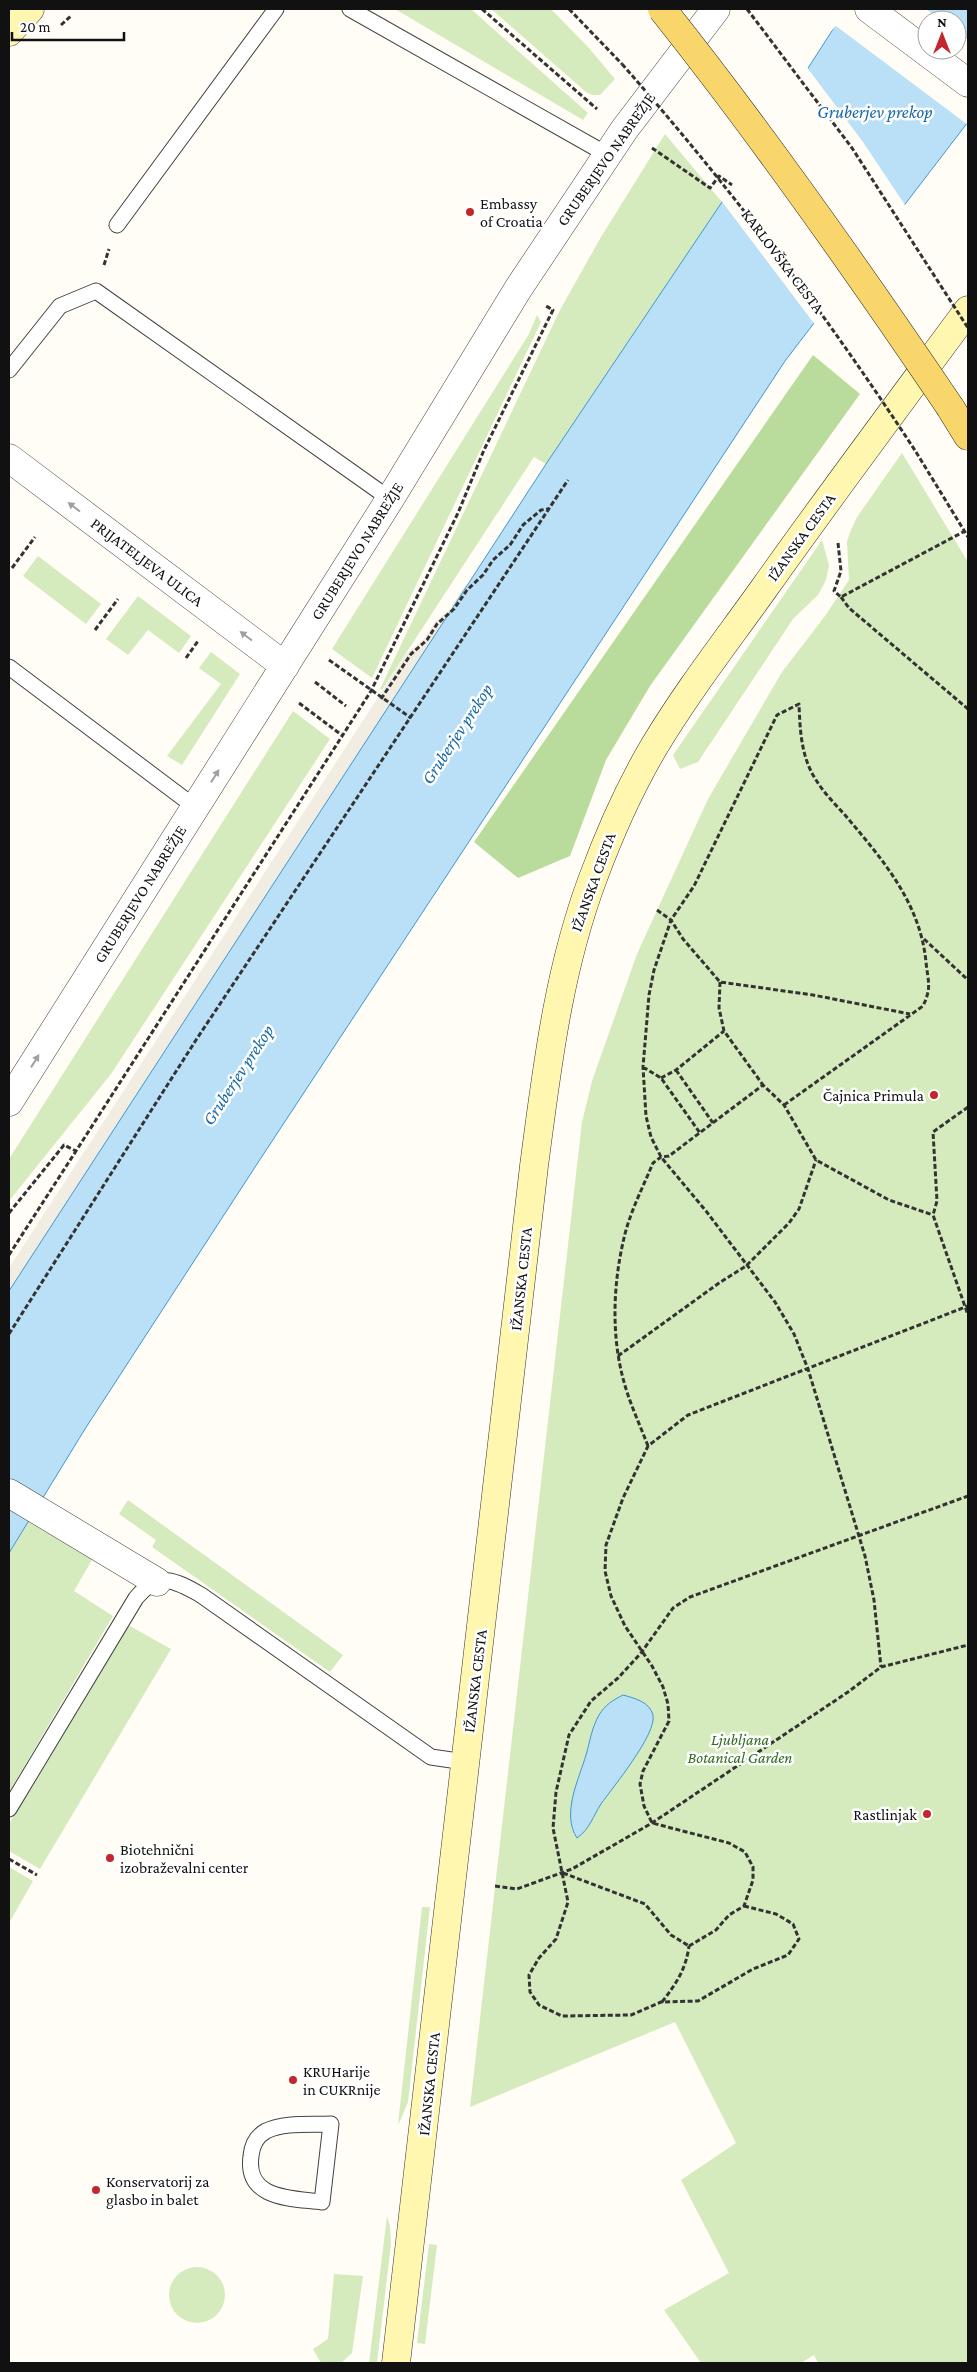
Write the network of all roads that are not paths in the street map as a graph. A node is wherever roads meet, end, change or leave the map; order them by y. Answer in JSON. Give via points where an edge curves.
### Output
{"nodes":[{"id":1,"x":30,"y":9,"type":"edge"},
{"id":2,"x":276,"y":9,"type":"edge"},
{"id":3,"x":350,"y":9,"type":"edge"},
{"id":4,"x":662,"y":9,"type":"edge"},
{"id":5,"x":716,"y":9,"type":"edge"},
{"id":6,"x":869,"y":9,"type":"edge"},
{"id":7,"x":9,"y":32,"type":"edge"},
{"id":8,"x":968,"y":83,"type":"edge"},
{"id":9,"x":608,"y":154,"type":"junction"},
{"id":10,"x":117,"y":225,"type":"road end"},
{"id":11,"x":968,"y":310,"type":"edge"},
{"id":12,"x":9,"y":370,"type":"edge"},
{"id":13,"x":968,"y":436,"type":"edge"},
{"id":14,"x":9,"y":458,"type":"edge"},
{"id":15,"x":390,"y":499,"type":"junction"},
{"id":16,"x":9,"y":667,"type":"edge"},
{"id":17,"x":296,"y":671,"type":"junction"},
{"id":18,"x":195,"y":807,"type":"junction"},
{"id":19,"x":9,"y":1102,"type":"edge"},
{"id":20,"x":9,"y":1493,"type":"edge"},
{"id":21,"x":157,"y":1582,"type":"junction"},
{"id":22,"x":465,"y":1762,"type":"junction"},
{"id":23,"x":9,"y":1809,"type":"edge"},
{"id":24,"x":322,"y":2202,"type":"joint"},
{"id":25,"x":396,"y":2363,"type":"edge"}],
"edges":[{"from":1,"to":7,"type":"main road"},
{"from":2,"to":10,"type":"lane"},
{"from":3,"to":9,"type":"lane"},
{"from":4,"to":13,"type":"main road","bridge":true,"via":[[782,166]]},
{"from":5,"to":9,"type":"street","name":"GRUBERJEVO NABREŽJE"},
{"from":6,"to":8,"type":"street"},
{"from":9,"to":15,"type":"street","name":"GRUBERJEVO NABREŽJE","via":[[518,289]]},
{"from":11,"to":22,"type":"main road","name":"IŽANSKA CESTA","via":[[687,696],[641,769],[592,879],[572,939],[551,1036]]},
{"from":12,"to":15,"type":"lane","via":[[60,306],[96,291]]},
{"from":17,"to":14,"type":"street","name":"PRIJATELJEVA ULICA","one_way":true},
{"from":15,"to":17,"type":"street","name":"GRUBERJEVO NABREŽJE"},
{"from":16,"to":18,"type":"lane"},
{"from":18,"to":17,"type":"street","name":"GRUBERJEVO NABREŽJE","one_way":true},
{"from":19,"to":18,"type":"street","name":"GRUBERJEVO NABREŽJE","one_way":true},
{"from":20,"to":21,"type":"street"},
{"from":21,"to":22,"type":"lane","via":[[179,1583],[201,1595],[430,1757]]},
{"from":21,"to":23,"type":"lane","via":[[143,1589],[121,1621]]},
{"from":22,"to":25,"type":"main road","name":"IŽANSKA CESTA"},
{"from":24,"to":24,"type":"lane","via":[[331,2124],[280,2127],[259,2136],[253,2145],[250,2165],[260,2188],[276,2195]]}]}
